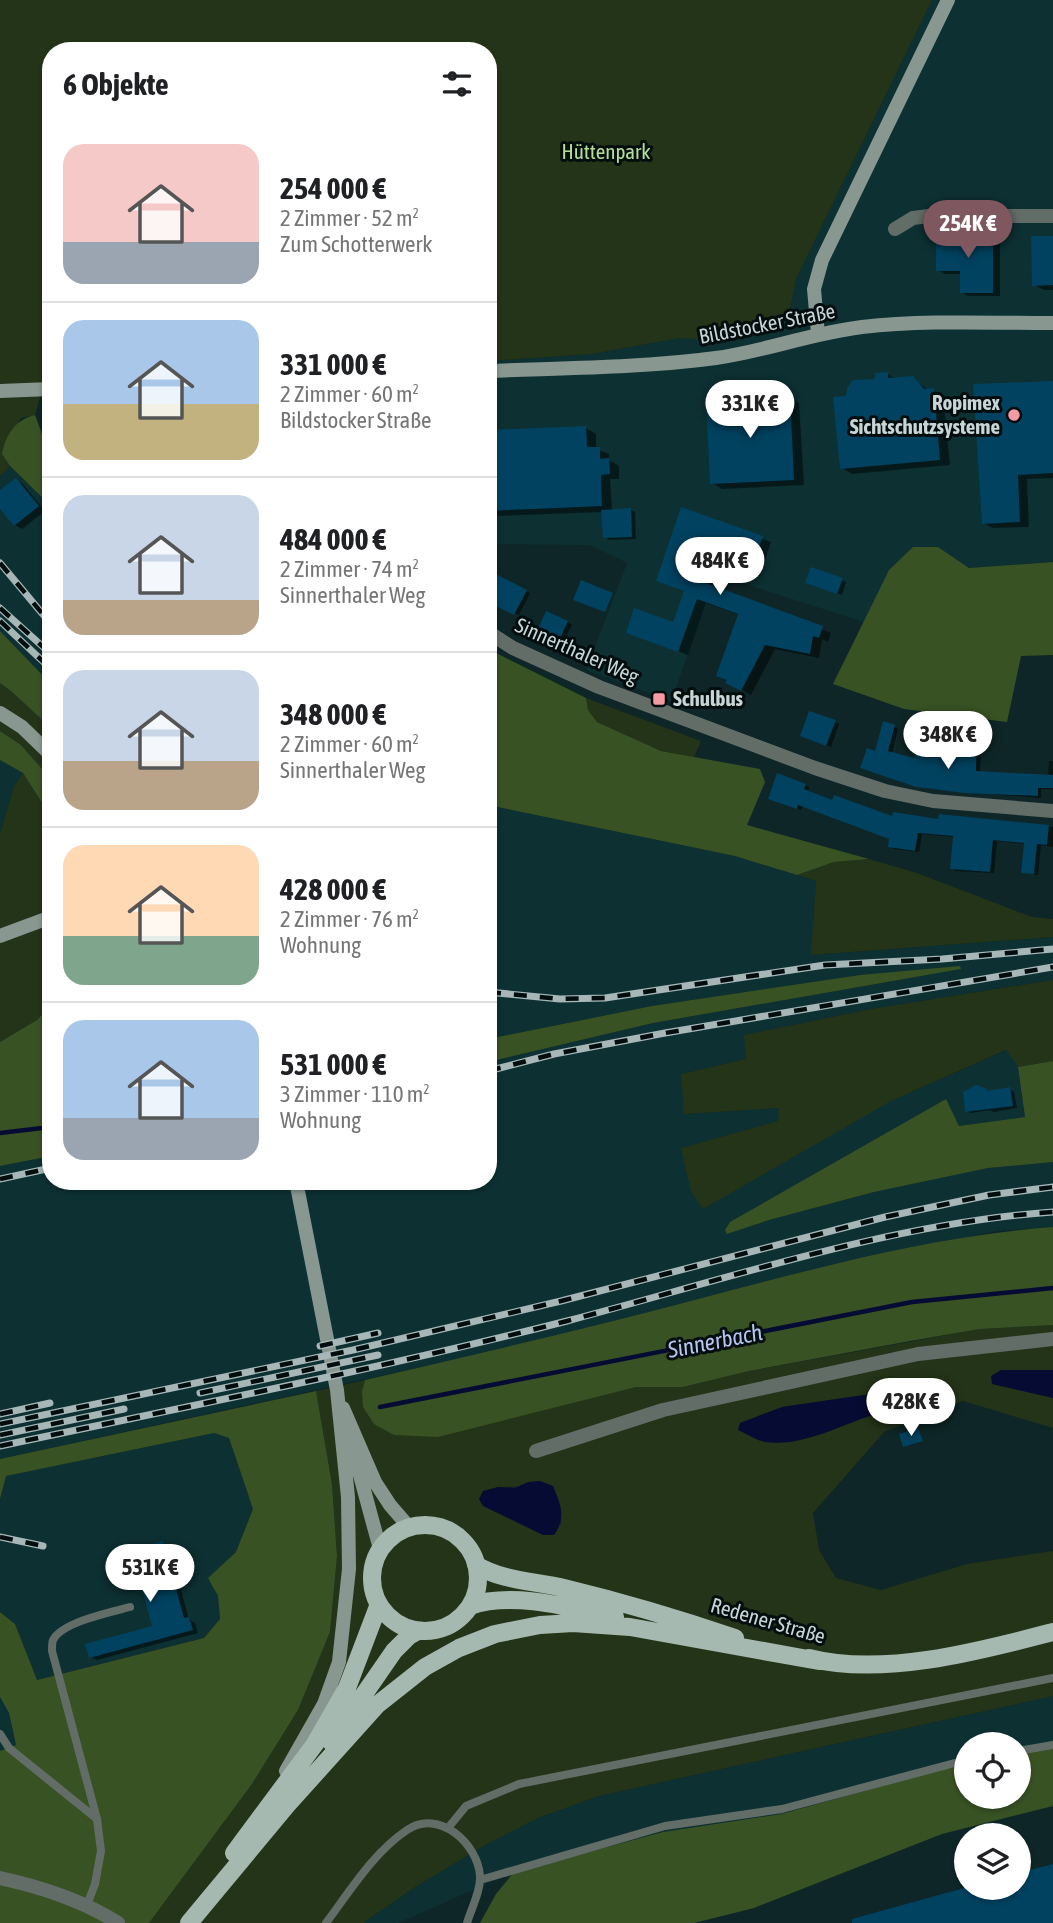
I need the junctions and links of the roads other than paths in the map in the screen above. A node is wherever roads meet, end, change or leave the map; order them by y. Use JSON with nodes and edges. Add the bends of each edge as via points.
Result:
{"nodes":[{"id":1,"x":948,"y":0,"type":"edge"},
{"id":2,"x":1053,"y":216,"type":"edge"},
{"id":3,"x":895,"y":229,"type":"dead end"},
{"id":4,"x":1053,"y":323,"type":"edge"},
{"id":5,"x":818,"y":334,"type":"junction"},
{"id":6,"x":497,"y":371,"type":"edge"},
{"id":7,"x":42,"y":389,"type":"edge"},
{"id":8,"x":0,"y":391,"type":"edge"},
{"id":9,"x":497,"y":638,"type":"edge"},
{"id":10,"x":0,"y":713,"type":"edge"},
{"id":11,"x":42,"y":746,"type":"edge"},
{"id":12,"x":1053,"y":811,"type":"edge"},
{"id":13,"x":42,"y":920,"type":"edge"},
{"id":14,"x":0,"y":936,"type":"edge"},
{"id":15,"x":298,"y":1190,"type":"edge"},
{"id":16,"x":1053,"y":1339,"type":"edge"},
{"id":17,"x":337,"y":1390,"type":"junction"},
{"id":18,"x":347,"y":1420,"type":"junction"},
{"id":19,"x":536,"y":1451,"type":"dead end"},
{"id":20,"x":409,"y":1527,"type":"junction"},
{"id":21,"x":380,"y":1549,"type":"junction"},
{"id":22,"x":476,"y":1565,"type":"junction"},
{"id":23,"x":379,"y":1604,"type":"junction"},
{"id":24,"x":130,"y":1606,"type":"dead end"},
{"id":25,"x":470,"y":1606,"type":"junction"},
{"id":26,"x":418,"y":1631,"type":"junction"},
{"id":27,"x":1053,"y":1632,"type":"edge"},
{"id":28,"x":758,"y":1651,"type":"junction"},
{"id":29,"x":818,"y":1661,"type":"junction"},
{"id":30,"x":1053,"y":1678,"type":"edge"},
{"id":31,"x":0,"y":1734,"type":"edge"},
{"id":32,"x":1053,"y":1745,"type":"edge"},
{"id":33,"x":1031,"y":1749,"type":"edge"},
{"id":34,"x":954,"y":1763,"type":"edge"},
{"id":35,"x":287,"y":1805,"type":"junction"},
{"id":36,"x":258,"y":1818,"type":"junction"},
{"id":37,"x":97,"y":1819,"type":"junction"},
{"id":38,"x":448,"y":1828,"type":"junction"},
{"id":39,"x":0,"y":1878,"type":"edge"},
{"id":40,"x":480,"y":1880,"type":"junction"},
{"id":41,"x":87,"y":1905,"type":"junction"},
{"id":42,"x":118,"y":1923,"type":"edge"},
{"id":43,"x":189,"y":1923,"type":"edge"},
{"id":44,"x":326,"y":1923,"type":"edge"},
{"id":45,"x":467,"y":1923,"type":"edge"}],
"edges":[{"from":1,"to":5,"type":"main road","via":[[821,260],[814,289]]},
{"from":2,"to":3,"type":"street","via":[[929,216],[913,218]]},
{"from":4,"to":5,"type":"main road","name":"Bildstocker Straße","via":[[938,323]]},
{"from":5,"to":6,"type":"main road","name":"Bildstocker Straße","via":[[718,358]]},
{"from":7,"to":8,"type":"main road"},
{"from":9,"to":12,"type":"street","name":"Sinnerthaler Weg","via":[[599,687],[885,791],[933,801]]},
{"from":10,"to":11,"type":"main road"},
{"from":13,"to":14,"type":"main road"},
{"from":15,"to":17,"type":"main road"},
{"from":16,"to":19,"type":"street","via":[[918,1354],[663,1410]]},
{"from":17,"to":18,"type":"main road"},
{"from":17,"to":36,"type":"main road","via":[[348,1497],[349,1569],[339,1662],[324,1704]]},
{"from":18,"to":20,"type":"main road","via":[[375,1482]]},
{"from":18,"to":21,"type":"main road"},
{"from":20,"to":21,"type":"main road"},
{"from":20,"to":22,"type":"main road","via":[[432,1525],[447,1530],[460,1538]]},
{"from":21,"to":23,"type":"main road","via":[[371,1575]]},
{"from":22,"to":25,"type":"main road","via":[[478,1582]]},
{"from":22,"to":29,"type":"main road","name":"Redener Straße"},
{"from":23,"to":26,"type":"main road","via":[[401,1625]]},
{"from":23,"to":36,"type":"main road","via":[[346,1688],[315,1744]]},
{"from":24,"to":37,"type":"lane","via":[[81,1621],[53,1641]]},
{"from":25,"to":26,"type":"main road","via":[[452,1624]]},
{"from":25,"to":28,"type":"main road","via":[[504,1601],[557,1605]]},
{"from":26,"to":35,"type":"main road","via":[[394,1651]]},
{"from":27,"to":29,"type":"main road","name":"Redener Straße","via":[[911,1662]]},
{"from":28,"to":29,"type":"main road"},
{"from":28,"to":35,"type":"main road","via":[[630,1628],[573,1623],[495,1634],[425,1667],[377,1705]]},
{"from":30,"to":38,"type":"lane","via":[[519,1784],[466,1806]]},
{"from":31,"to":37,"type":"lane","via":[[9,1748]]},
{"from":32,"to":33,"type":"lane"},
{"from":34,"to":40,"type":"lane","via":[[782,1809],[665,1826]]},
{"from":35,"to":43,"type":"main road"},
{"from":36,"to":43,"type":"main road"},
{"from":37,"to":41,"type":"lane","via":[[101,1852]]},
{"from":38,"to":40,"type":"lane","via":[[464,1838],[477,1862]]},
{"from":38,"to":44,"type":"lane","via":[[428,1823],[410,1827],[391,1842]]},
{"from":39,"to":41,"type":"street"},
{"from":40,"to":45,"type":"lane"},
{"from":41,"to":42,"type":"street"}]}
